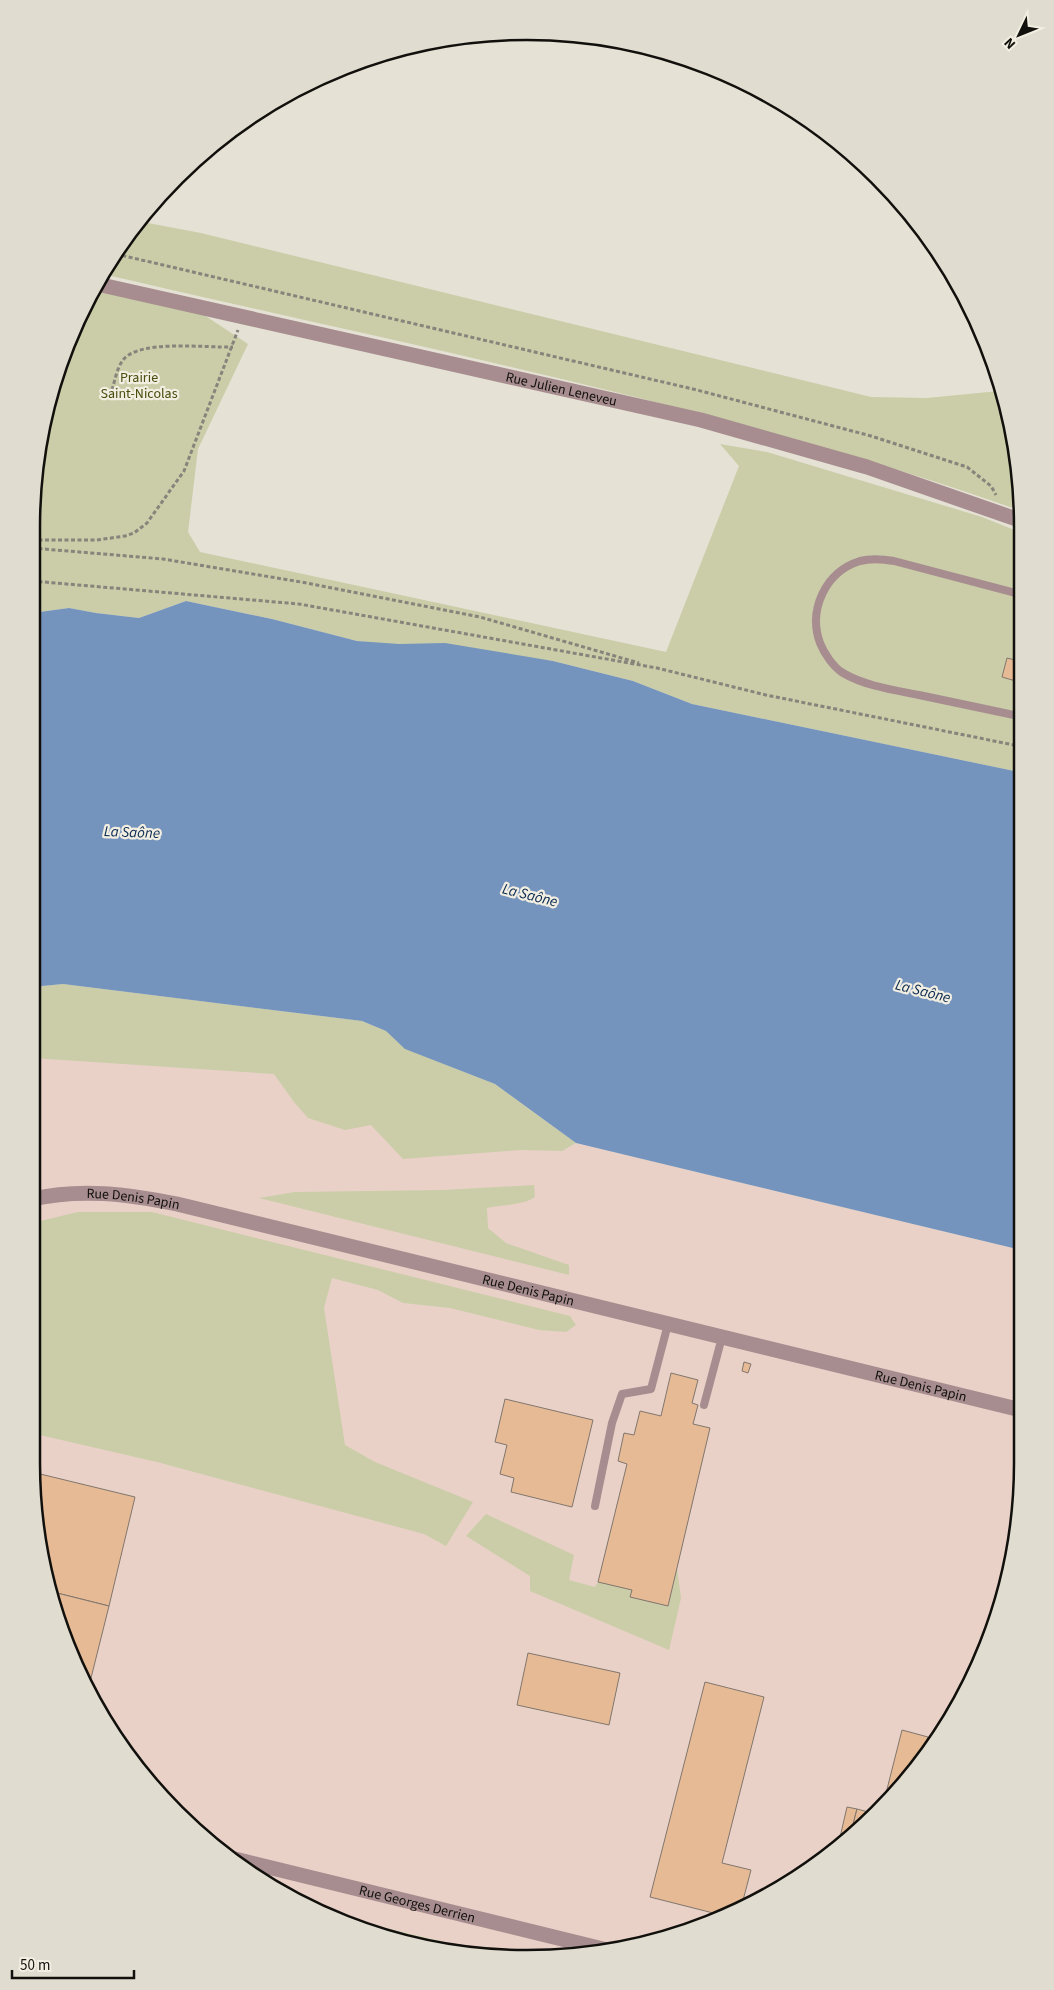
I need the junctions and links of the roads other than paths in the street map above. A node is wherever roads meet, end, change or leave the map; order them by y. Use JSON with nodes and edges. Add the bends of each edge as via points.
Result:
{"nodes":[{"id":1,"x":104,"y":286,"type":"edge"},
{"id":2,"x":1014,"y":519,"type":"edge"},
{"id":3,"x":1014,"y":593,"type":"edge"},
{"id":4,"x":1014,"y":715,"type":"edge"},
{"id":5,"x":40,"y":1199,"type":"edge"},
{"id":6,"x":668,"y":1324,"type":"junction"},
{"id":7,"x":722,"y":1337,"type":"junction"},
{"id":8,"x":704,"y":1405,"type":"dead end"},
{"id":9,"x":1014,"y":1408,"type":"edge"},
{"id":10,"x":595,"y":1506,"type":"dead end"},
{"id":11,"x":248,"y":1862,"type":"edge"},
{"id":12,"x":591,"y":1946,"type":"edge"}],
"edges":[{"from":1,"to":2,"type":"street","name":"Rue Julien Leneveu","via":[[701,420],[866,467]]},
{"from":3,"to":4,"type":"lane","via":[[874,558],[840,572],[822,592],[816,609],[816,632],[824,652],[840,671],[854,679]]},
{"from":5,"to":6,"type":"street","name":"Rue Denis Papin","via":[[103,1192],[140,1197]]},
{"from":6,"to":7,"type":"street","name":"Rue Denis Papin"},
{"from":6,"to":10,"type":"lane","via":[[651,1388],[622,1394],[610,1432]]},
{"from":7,"to":8,"type":"lane"},
{"from":7,"to":9,"type":"street","name":"Rue Denis Papin"},
{"from":11,"to":12,"type":"street","name":"Rue Georges Derrien"}]}
